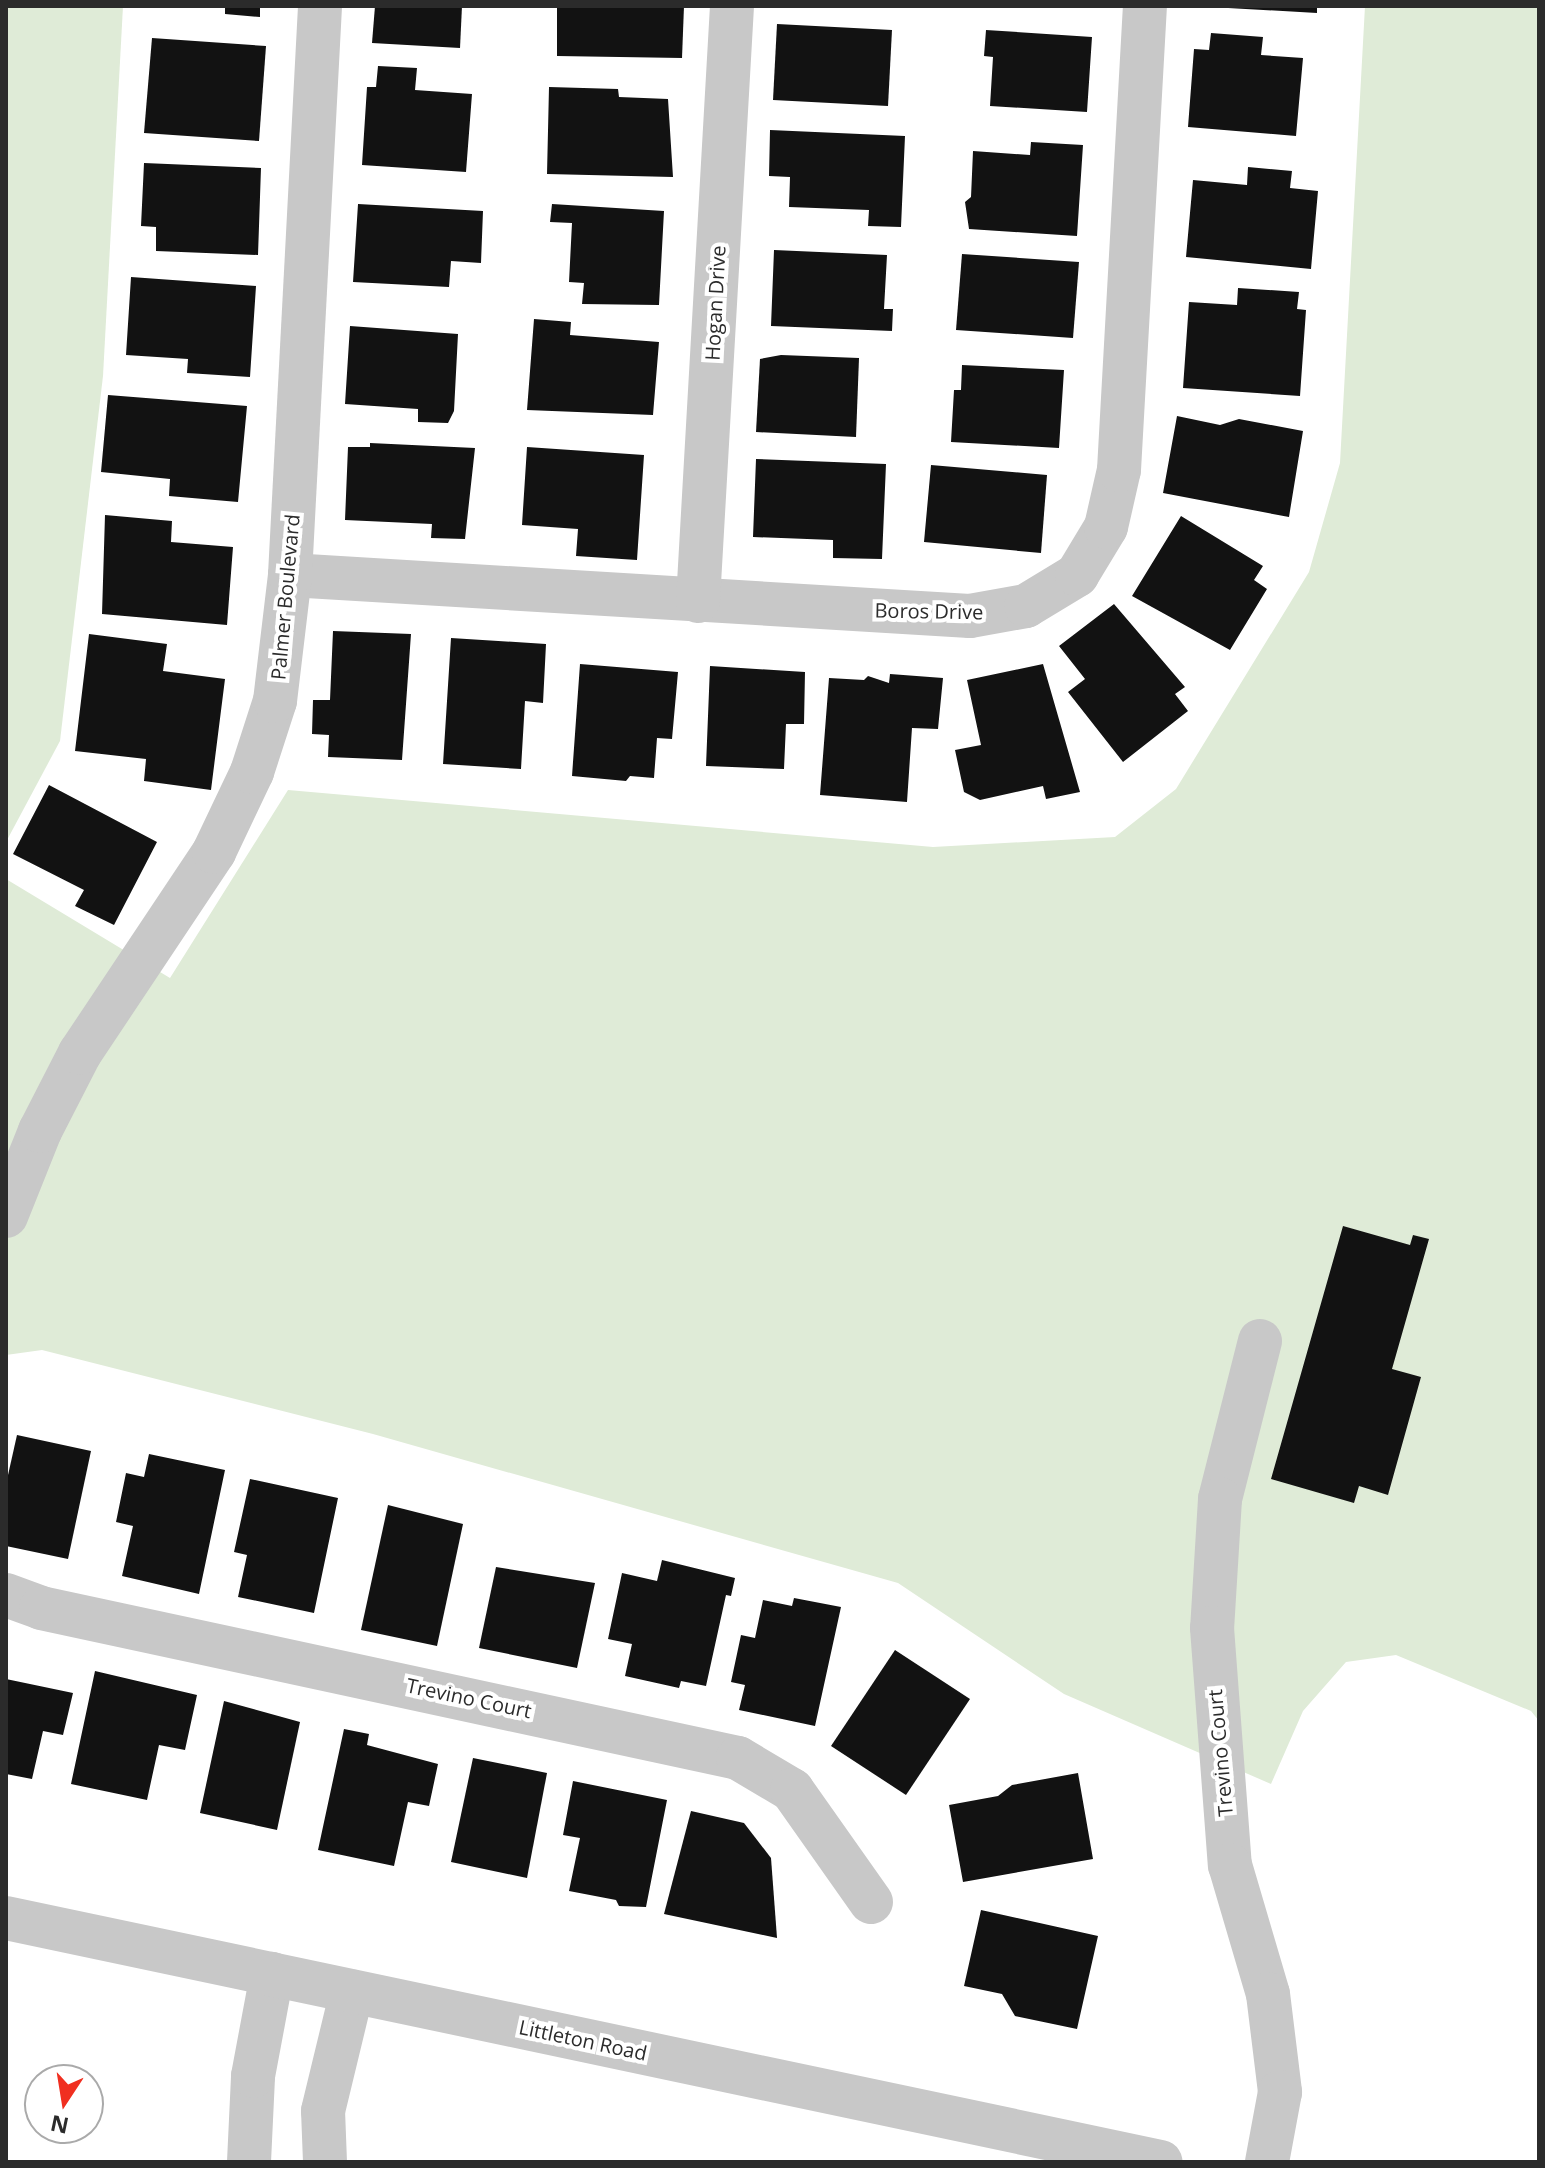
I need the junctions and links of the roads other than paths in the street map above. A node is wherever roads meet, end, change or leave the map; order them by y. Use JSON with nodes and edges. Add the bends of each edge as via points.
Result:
{"nodes":[{"id":1,"x":320,"y":6,"type":"edge"},
{"id":2,"x":732,"y":6,"type":"edge"},
{"id":3,"x":1145,"y":6,"type":"edge"},
{"id":4,"x":290,"y":575,"type":"junction"},
{"id":5,"x":698,"y":601,"type":"junction"},
{"id":6,"x":6,"y":1216,"type":"edge"},
{"id":7,"x":1260,"y":1341,"type":"dead end"},
{"id":8,"x":6,"y":1595,"type":"edge"},
{"id":9,"x":871,"y":1902,"type":"dead end"},
{"id":10,"x":6,"y":1918,"type":"edge"},
{"id":11,"x":272,"y":1974,"type":"junction"},
{"id":12,"x":352,"y":1991,"type":"junction"},
{"id":13,"x":249,"y":2162,"type":"edge"},
{"id":14,"x":325,"y":2162,"type":"edge"},
{"id":15,"x":1161,"y":2162,"type":"edge"},
{"id":16,"x":1267,"y":2162,"type":"edge"}],
"edges":[{"from":1,"to":4,"type":"street","name":"Palmer Boulevard"},
{"from":2,"to":5,"type":"street","name":"Hogan Drive"},
{"from":3,"to":5,"type":"street","name":"Boros Drive","via":[[1119,470],[1106,527],[1077,575],[1026,606],[970,616]]},
{"from":4,"to":5,"type":"street","name":"Boros Drive"},
{"from":4,"to":6,"type":"street","name":"Palmer Boulevard","via":[[275,701],[252,772],[214,852],[80,1053],[40,1131]]},
{"from":7,"to":16,"type":"street","name":"Trevino Court","via":[[1220,1499],[1212,1628],[1230,1865],[1268,1994],[1280,2092]]},
{"from":8,"to":9,"type":"street","name":"Trevino Court","via":[[41,1608],[738,1758],[792,1790]]},
{"from":10,"to":11,"type":"street","name":"Littleton Road"},
{"from":11,"to":12,"type":"street","name":"Littleton Road"},
{"from":11,"to":13,"type":"street","via":[[253,2076]]},
{"from":12,"to":14,"type":"street","via":[[323,2111]]},
{"from":12,"to":15,"type":"street","name":"Littleton Road"}]}
